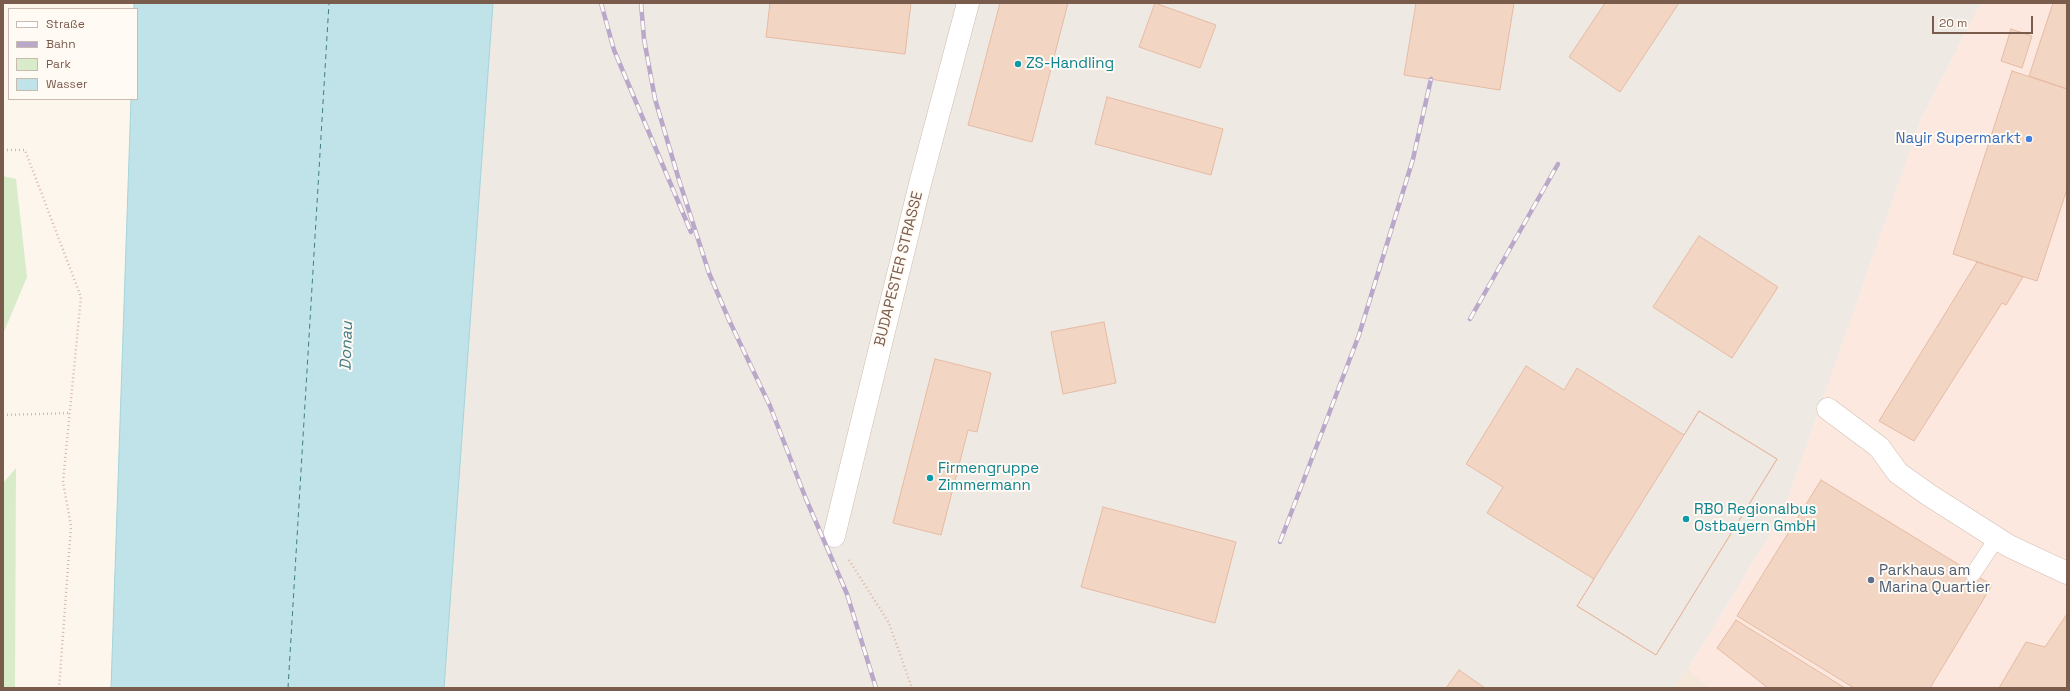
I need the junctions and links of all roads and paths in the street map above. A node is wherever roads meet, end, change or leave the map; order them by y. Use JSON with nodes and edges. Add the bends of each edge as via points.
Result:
{"nodes":[{"id":1,"x":968,"y":3,"type":"edge"},
{"id":2,"x":3,"y":150,"type":"edge"},
{"id":3,"x":1828,"y":409,"type":"dead end"},
{"id":4,"x":70,"y":413,"type":"junction"},
{"id":5,"x":3,"y":415,"type":"edge"},
{"id":6,"x":834,"y":536,"type":"joint"},
{"id":7,"x":1997,"y":538,"type":"junction"},
{"id":8,"x":2067,"y":573,"type":"edge"},
{"id":9,"x":1973,"y":574,"type":"dead end"},
{"id":10,"x":59,"y":688,"type":"edge"},
{"id":11,"x":912,"y":688,"type":"edge"}],
"edges":[{"from":1,"to":6,"type":"street","name":"BUDAPESTER STRASSE","via":[[920,184]]},
{"from":2,"to":4,"type":"path","via":[[25,150],[81,297]]},
{"from":3,"to":7,"type":"street","via":[[1879,447],[1898,473]]},
{"from":4,"to":5,"type":"path"},
{"from":4,"to":10,"type":"path","via":[[63,482],[71,526]]},
{"from":6,"to":11,"type":"path","via":[[889,623]]},
{"from":7,"to":8,"type":"street"},
{"from":7,"to":9,"type":"lane"}]}
